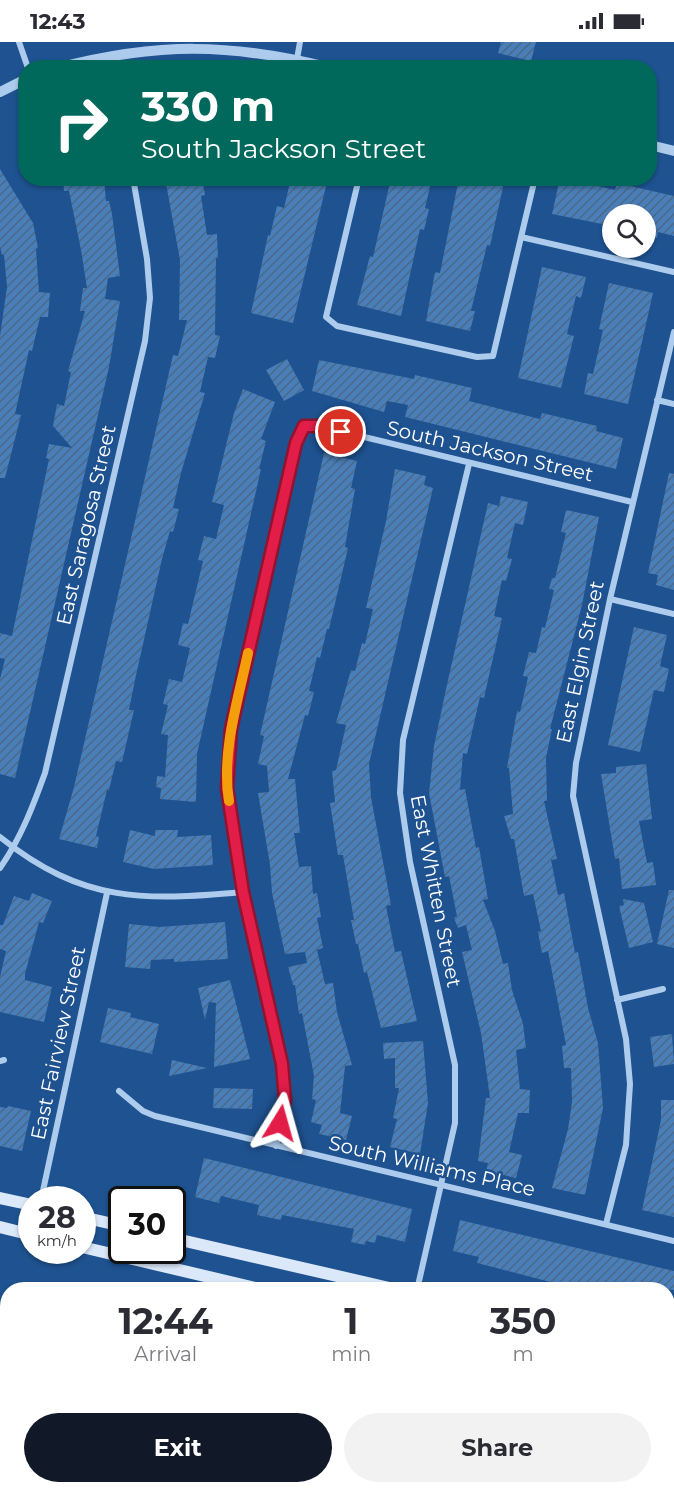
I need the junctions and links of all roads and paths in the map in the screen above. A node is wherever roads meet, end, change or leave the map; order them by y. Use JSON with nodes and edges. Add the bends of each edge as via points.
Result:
{"nodes":[{"id":1,"x":19,"y":42,"type":"edge"},
{"id":2,"x":300,"y":42,"type":"edge"},
{"id":3,"x":192,"y":44,"type":"edge"},
{"id":4,"x":113,"y":55,"type":"junction"},
{"id":5,"x":297,"y":59,"type":"junction"},
{"id":6,"x":25,"y":60,"type":"edge"},
{"id":7,"x":92,"y":60,"type":"edge"},
{"id":8,"x":114,"y":60,"type":"edge"},
{"id":9,"x":301,"y":60,"type":"edge"},
{"id":10,"x":18,"y":84,"type":"edge"},
{"id":11,"x":0,"y":92,"type":"edge"},
{"id":12,"x":657,"y":147,"type":"edge"},
{"id":13,"x":674,"y":151,"type":"edge"},
{"id":14,"x":134,"y":186,"type":"edge"},
{"id":15,"x":357,"y":186,"type":"edge"},
{"id":16,"x":533,"y":186,"type":"edge"},
{"id":17,"x":521,"y":237,"type":"junction"},
{"id":18,"x":674,"y":272,"type":"edge"},
{"id":19,"x":674,"y":332,"type":"edge"},
{"id":20,"x":657,"y":400,"type":"junction"},
{"id":21,"x":674,"y":404,"type":"edge"},
{"id":22,"x":469,"y":464,"type":"junction"},
{"id":23,"x":632,"y":501,"type":"junction"},
{"id":24,"x":610,"y":599,"type":"junction"},
{"id":25,"x":674,"y":614,"type":"edge"},
{"id":26,"x":0,"y":837,"type":"edge"},
{"id":27,"x":14,"y":848,"type":"junction"},
{"id":28,"x":0,"y":868,"type":"edge"},
{"id":29,"x":243,"y":892,"type":"junction"},
{"id":30,"x":107,"y":893,"type":"junction"},
{"id":31,"x":663,"y":989,"type":"dead end"},
{"id":32,"x":617,"y":1000,"type":"junction"},
{"id":33,"x":119,"y":1091,"type":"dead end"},
{"id":34,"x":276,"y":1146,"type":"junction"},
{"id":35,"x":44,"y":1186,"type":"edge"},
{"id":36,"x":442,"y":1186,"type":"junction"},
{"id":37,"x":0,"y":1198,"type":"edge"},
{"id":38,"x":18,"y":1202,"type":"edge"},
{"id":39,"x":606,"y":1224,"type":"junction"},
{"id":40,"x":0,"y":1227,"type":"edge"},
{"id":41,"x":18,"y":1232,"type":"edge"},
{"id":42,"x":186,"y":1241,"type":"edge"},
{"id":43,"x":674,"y":1241,"type":"edge"},
{"id":44,"x":96,"y":1250,"type":"edge"},
{"id":45,"x":230,"y":1282,"type":"edge"},
{"id":46,"x":363,"y":1282,"type":"edge"},
{"id":47,"x":419,"y":1282,"type":"edge"}],
"edges":[{"from":1,"to":6,"type":"street"},
{"from":2,"to":5,"type":"street"},
{"from":3,"to":4,"type":"street"},
{"from":3,"to":5,"type":"street"},
{"from":4,"to":7,"type":"street"},
{"from":4,"to":8,"type":"street"},
{"from":5,"to":9,"type":"street"},
{"from":10,"to":11,"type":"street"},
{"from":12,"to":13,"type":"street"},
{"from":14,"to":27,"type":"street","name":"East Saragosa Street","via":[[150,298],[145,341],[45,772]]},
{"from":15,"to":17,"type":"street","via":[[326,317],[337,326],[477,357],[493,356]]},
{"from":16,"to":17,"type":"street"},
{"from":17,"to":18,"type":"street"},
{"from":19,"to":20,"type":"street","name":"East Elgin Street"},
{"from":20,"to":21,"type":"street"},
{"from":20,"to":23,"type":"street","name":"East Elgin Street"},
{"from":22,"to":23,"type":"street","name":"South Jackson Street"},
{"from":22,"to":29,"type":"street","name":"South Jackson Street","via":[[319,426],[304,426],[296,443],[231,729],[227,788]]},
{"from":22,"to":36,"type":"street","name":"East Whitten Street","via":[[403,740],[400,793],[410,862],[455,1065],[455,1124]]},
{"from":23,"to":24,"type":"street","name":"East Elgin Street"},
{"from":24,"to":25,"type":"street"},
{"from":24,"to":32,"type":"street","name":"East Elgin Street","via":[[576,762],[573,795]]},
{"from":26,"to":27,"type":"street"},
{"from":27,"to":28,"type":"street","name":"East Saragosa Street"},
{"from":27,"to":30,"type":"street","via":[[71,881]]},
{"from":29,"to":30,"type":"street","via":[[145,898]]},
{"from":29,"to":34,"type":"street","via":[[282,1064],[285,1100]]},
{"from":30,"to":35,"type":"street","name":"East Fairview Street"},
{"from":31,"to":32,"type":"street"},
{"from":32,"to":39,"type":"street","name":"East Elgin Street","via":[[630,1084],[626,1145]]},
{"from":33,"to":34,"type":"street","name":"South Williams Place","via":[[155,1116]]},
{"from":34,"to":36,"type":"street","name":"South Williams Place"},
{"from":36,"to":39,"type":"street","name":"South Williams Place"},
{"from":36,"to":47,"type":"street","name":"East Whitten Street"},
{"from":37,"to":38,"type":"main road"},
{"from":39,"to":43,"type":"street","name":"South Williams Place"},
{"from":40,"to":41,"type":"main road"},
{"from":42,"to":46,"type":"main road"},
{"from":44,"to":45,"type":"main road"}]}
